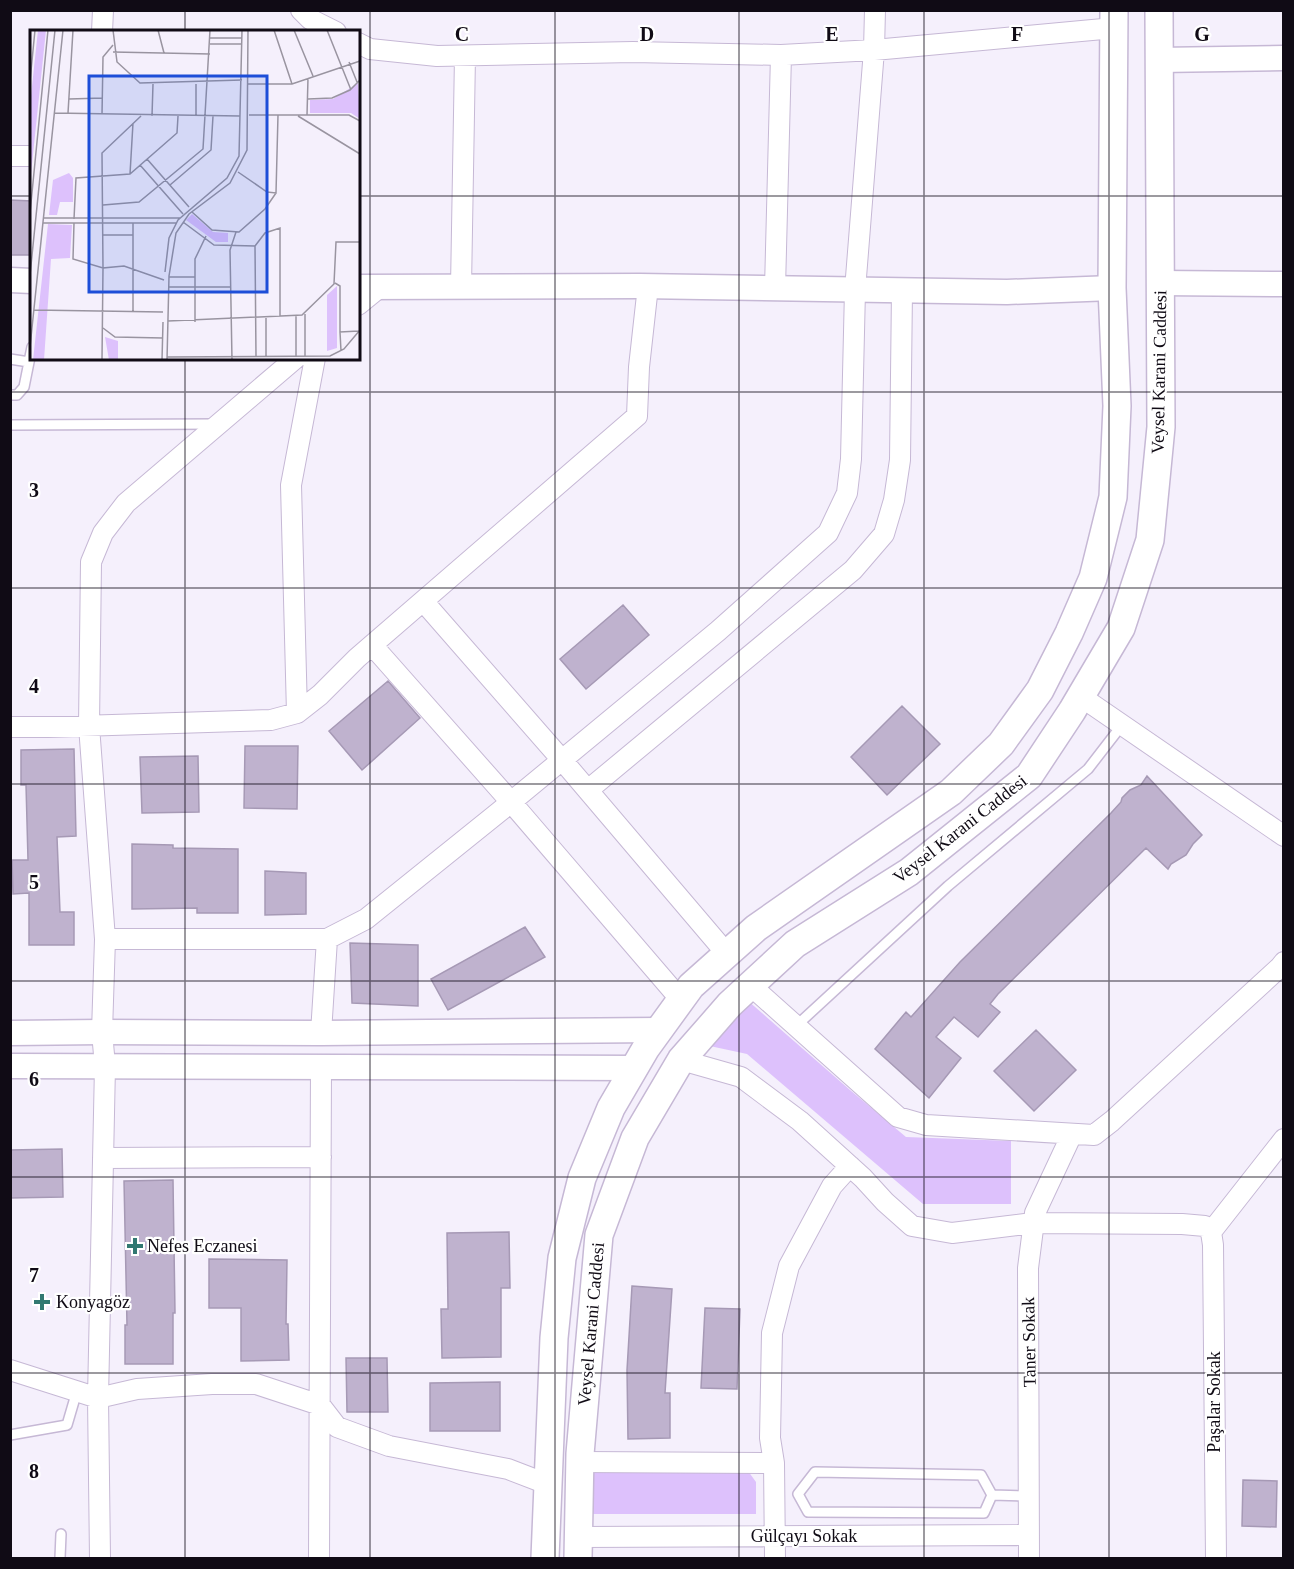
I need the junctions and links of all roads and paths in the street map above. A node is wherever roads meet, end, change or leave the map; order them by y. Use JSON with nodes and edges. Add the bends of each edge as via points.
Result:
{"nodes":[{"id":1,"x":103,"y":10,"type":"edge"},
{"id":2,"x":301,"y":10,"type":"edge"},
{"id":3,"x":875,"y":10,"type":"edge"},
{"id":4,"x":1159,"y":10,"type":"edge"},
{"id":5,"x":1114,"y":20,"type":"edge"},
{"id":6,"x":102,"y":30,"type":"edge"},
{"id":7,"x":332,"y":30,"type":"edge"},
{"id":8,"x":360,"y":44,"type":"edge"},
{"id":9,"x":874,"y":50,"type":"junction"},
{"id":10,"x":780,"y":55,"type":"junction"},
{"id":11,"x":465,"y":56,"type":"junction"},
{"id":12,"x":1284,"y":58,"type":"edge"},
{"id":13,"x":1159,"y":60,"type":"junction"},
{"id":14,"x":10,"y":156,"type":"edge"},
{"id":15,"x":30,"y":156,"type":"edge"},
{"id":16,"x":10,"y":280,"type":"edge"},
{"id":17,"x":30,"y":281,"type":"edge"},
{"id":18,"x":1160,"y":284,"type":"junction"},
{"id":19,"x":1284,"y":284,"type":"edge"},
{"id":20,"x":648,"y":286,"type":"junction"},
{"id":21,"x":369,"y":287,"type":"edge"},
{"id":22,"x":461,"y":287,"type":"junction"},
{"id":23,"x":776,"y":288,"type":"junction"},
{"id":24,"x":1112,"y":288,"type":"junction"},
{"id":25,"x":855,"y":290,"type":"junction"},
{"id":26,"x":902,"y":290,"type":"junction"},
{"id":27,"x":360,"y":302,"type":"edge"},
{"id":28,"x":30,"y":357,"type":"edge"},
{"id":29,"x":10,"y":359,"type":"edge"},
{"id":30,"x":294,"y":360,"type":"edge"},
{"id":31,"x":315,"y":360,"type":"edge"},
{"id":32,"x":29,"y":362,"type":"junction"},
{"id":33,"x":10,"y":395,"type":"edge"},
{"id":34,"x":219,"y":424,"type":"junction"},
{"id":35,"x":10,"y":425,"type":"edge"},
{"id":36,"x":423,"y":601,"type":"junction"},
{"id":37,"x":372,"y":645,"type":"junction"},
{"id":38,"x":1080,"y":696,"type":"junction"},
{"id":39,"x":297,"y":713,"type":"junction"},
{"id":40,"x":1122,"y":725,"type":"junction"},
{"id":41,"x":89,"y":726,"type":"junction"},
{"id":42,"x":10,"y":727,"type":"edge"},
{"id":43,"x":562,"y":760,"type":"junction"},
{"id":44,"x":588,"y":790,"type":"junction"},
{"id":45,"x":511,"y":802,"type":"junction"},
{"id":46,"x":1284,"y":836,"type":"edge"},
{"id":47,"x":105,"y":939,"type":"junction"},
{"id":48,"x":327,"y":939,"type":"junction"},
{"id":49,"x":727,"y":954,"type":"junction"},
{"id":50,"x":1284,"y":962,"type":"edge"},
{"id":51,"x":750,"y":985,"type":"junction"},
{"id":52,"x":681,"y":1000,"type":"junction"},
{"id":53,"x":796,"y":1026,"type":"junction"},
{"id":54,"x":659,"y":1030,"type":"junction"},
{"id":55,"x":102,"y":1032,"type":"junction"},
{"id":56,"x":321,"y":1033,"type":"junction"},
{"id":57,"x":10,"y":1034,"type":"edge"},
{"id":58,"x":681,"y":1060,"type":"junction"},
{"id":59,"x":10,"y":1066,"type":"edge"},
{"id":60,"x":105,"y":1066,"type":"junction"},
{"id":61,"x":321,"y":1067,"type":"junction"},
{"id":62,"x":634,"y":1068,"type":"junction"},
{"id":63,"x":1072,"y":1134,"type":"junction"},
{"id":64,"x":1284,"y":1139,"type":"edge"},
{"id":65,"x":321,"y":1157,"type":"junction"},
{"id":66,"x":103,"y":1158,"type":"junction"},
{"id":67,"x":850,"y":1166,"type":"junction"},
{"id":68,"x":1033,"y":1223,"type":"junction"},
{"id":69,"x":1212,"y":1238,"type":"junction"},
{"id":70,"x":10,"y":1370,"type":"edge"},
{"id":71,"x":77,"y":1391,"type":"junction"},
{"id":72,"x":98,"y":1398,"type":"junction"},
{"id":73,"x":320,"y":1405,"type":"junction"},
{"id":74,"x":10,"y":1435,"type":"edge"},
{"id":75,"x":580,"y":1462,"type":"junction"},
{"id":76,"x":774,"y":1463,"type":"junction"},
{"id":77,"x":548,"y":1485,"type":"junction"},
{"id":78,"x":774,"y":1493,"type":"junction"},
{"id":79,"x":798,"y":1494,"type":"junction"},
{"id":80,"x":993,"y":1495,"type":"junction"},
{"id":81,"x":1029,"y":1496,"type":"junction"},
{"id":82,"x":61,"y":1534,"type":"dead end"},
{"id":83,"x":1029,"y":1534,"type":"junction"},
{"id":84,"x":775,"y":1536,"type":"junction"},
{"id":85,"x":578,"y":1548,"type":"edge"},
{"id":86,"x":60,"y":1558,"type":"edge"},
{"id":87,"x":100,"y":1558,"type":"edge"},
{"id":88,"x":319,"y":1558,"type":"edge"},
{"id":89,"x":545,"y":1558,"type":"edge"},
{"id":90,"x":775,"y":1558,"type":"edge"},
{"id":91,"x":1029,"y":1558,"type":"edge"},
{"id":92,"x":1216,"y":1558,"type":"edge"}],
"edges":[{"from":1,"to":6,"type":"street"},
{"from":2,"to":7,"type":"street"},
{"from":3,"to":9,"type":"street"},
{"from":4,"to":13,"type":"main road","name":"Veysel Karani Caddesi"},
{"from":5,"to":9,"type":"street"},
{"from":5,"to":24,"type":"main road","name":"Veysel Karani Caddesi"},
{"from":8,"to":11,"type":"street","via":[[370,49]]},
{"from":9,"to":10,"type":"street"},
{"from":9,"to":25,"type":"street"},
{"from":10,"to":11,"type":"street","via":[[633,52]]},
{"from":10,"to":23,"type":"street"},
{"from":11,"to":22,"type":"street"},
{"from":12,"to":13,"type":"street"},
{"from":13,"to":18,"type":"main road","name":"Veysel Karani Caddesi"},
{"from":14,"to":15,"type":"street"},
{"from":16,"to":17,"type":"street"},
{"from":18,"to":19,"type":"street"},
{"from":18,"to":38,"type":"main road","name":"Veysel Karani Caddesi","via":[[1161,427],[1150,540],[1121,628]]},
{"from":20,"to":22,"type":"street"},
{"from":20,"to":23,"type":"street"},
{"from":20,"to":36,"type":"street","via":[[637,416]]},
{"from":21,"to":22,"type":"street"},
{"from":21,"to":27,"type":"street"},
{"from":23,"to":25,"type":"street"},
{"from":24,"to":26,"type":"street"},
{"from":24,"to":49,"type":"main road","name":"Veysel Karani Caddesi","via":[[1116,406],[1113,497],[1093,578],[1040,690],[1001,744],[951,792],[756,928]]},
{"from":25,"to":26,"type":"street"},
{"from":25,"to":43,"type":"street","via":[[851,459],[847,493],[828,533],[718,631]]},
{"from":26,"to":44,"type":"street","via":[[900,460],[885,534],[853,570]]},
{"from":28,"to":32,"type":"lane"},
{"from":29,"to":32,"type":"lane"},
{"from":30,"to":34,"type":"street"},
{"from":31,"to":39,"type":"street","via":[[291,485]]},
{"from":32,"to":33,"type":"lane","via":[[24,387]]},
{"from":34,"to":35,"type":"lane"},
{"from":34,"to":41,"type":"street","via":[[126,503],[103,533],[92,562]]},
{"from":36,"to":37,"type":"street"},
{"from":36,"to":43,"type":"street"},
{"from":37,"to":39,"type":"street"},
{"from":37,"to":45,"type":"street"},
{"from":38,"to":40,"type":"street"},
{"from":38,"to":51,"type":"main road","name":"Veysel Karani Caddesi","via":[[1029,776],[909,872],[795,944]]},
{"from":39,"to":41,"type":"street","via":[[270,720]]},
{"from":40,"to":46,"type":"street"},
{"from":40,"to":53,"type":"lane","via":[[1088,769],[948,886]]},
{"from":41,"to":42,"type":"street"},
{"from":41,"to":47,"type":"street"},
{"from":43,"to":44,"type":"street"},
{"from":43,"to":45,"type":"street"},
{"from":44,"to":49,"type":"street"},
{"from":45,"to":48,"type":"street","via":[[366,919]]},
{"from":45,"to":52,"type":"street"},
{"from":47,"to":48,"type":"street"},
{"from":47,"to":55,"type":"street"},
{"from":48,"to":56,"type":"street"},
{"from":49,"to":52,"type":"main road","name":"Veysel Karani Caddesi"},
{"from":50,"to":63,"type":"street","via":[[1094,1135]]},
{"from":51,"to":53,"type":"street"},
{"from":51,"to":58,"type":"main road","name":"Veysel Karani Caddesi"},
{"from":52,"to":54,"type":"main road","name":"Veysel Karani Caddesi"},
{"from":53,"to":63,"type":"street","via":[[898,1117],[926,1125]]},
{"from":54,"to":56,"type":"street"},
{"from":54,"to":62,"type":"main road","name":"Veysel Karani Caddesi"},
{"from":55,"to":56,"type":"street"},
{"from":55,"to":57,"type":"street"},
{"from":55,"to":60,"type":"street"},
{"from":58,"to":67,"type":"street","via":[[741,1077],[800,1121]]},
{"from":58,"to":75,"type":"main road","name":"Veysel Karani Caddesi","via":[[635,1138],[599,1235]]},
{"from":59,"to":60,"type":"street"},
{"from":60,"to":61,"type":"street"},
{"from":60,"to":66,"type":"street"},
{"from":61,"to":62,"type":"street"},
{"from":61,"to":65,"type":"street"},
{"from":62,"to":77,"type":"main road","name":"Veysel Karani Caddesi","via":[[611,1108],[582,1178],[562,1258],[554,1338]]},
{"from":63,"to":68,"type":"street","name":"Taner Sokak"},
{"from":64,"to":69,"type":"street"},
{"from":65,"to":66,"type":"street"},
{"from":65,"to":73,"type":"street"},
{"from":66,"to":72,"type":"street"},
{"from":67,"to":68,"type":"street","via":[[912,1226],[952,1233]]},
{"from":67,"to":76,"type":"street","via":[[832,1186],[789,1266],[772,1333],[770,1438]]},
{"from":68,"to":69,"type":"street","via":[[1182,1224],[1205,1226]]},
{"from":68,"to":81,"type":"street","name":"Taner Sokak","via":[[1028,1268]]},
{"from":69,"to":92,"type":"street","name":"Paşalar Sokak"},
{"from":70,"to":71,"type":"street"},
{"from":71,"to":72,"type":"street"},
{"from":71,"to":74,"type":"lane","via":[[67,1425]]},
{"from":72,"to":73,"type":"street","via":[[137,1389],[256,1384]]},
{"from":72,"to":87,"type":"street"},
{"from":73,"to":77,"type":"street","via":[[337,1427],[389,1446],[508,1469]]},
{"from":73,"to":88,"type":"street"},
{"from":75,"to":76,"type":"street"},
{"from":75,"to":85,"type":"main road","name":"Veysel Karani Caddesi"},
{"from":76,"to":78,"type":"street"},
{"from":77,"to":89,"type":"main road","name":"Veysel Karani Caddesi"},
{"from":78,"to":79,"type":"lane"},
{"from":78,"to":84,"type":"street"},
{"from":79,"to":80,"type":"lane","via":[[808,1512],[984,1513]]},
{"from":79,"to":80,"type":"lane","via":[[815,1472],[981,1475]]},
{"from":80,"to":81,"type":"lane"},
{"from":81,"to":83,"type":"street","name":"Taner Sokak"},
{"from":82,"to":86,"type":"lane"},
{"from":83,"to":84,"type":"street","name":"Gülçayı Sokak"},
{"from":83,"to":91,"type":"street","name":"Taner Sokak"},
{"from":84,"to":85,"type":"street","name":"Gülçayı Sokak"},
{"from":84,"to":90,"type":"street"}]}
